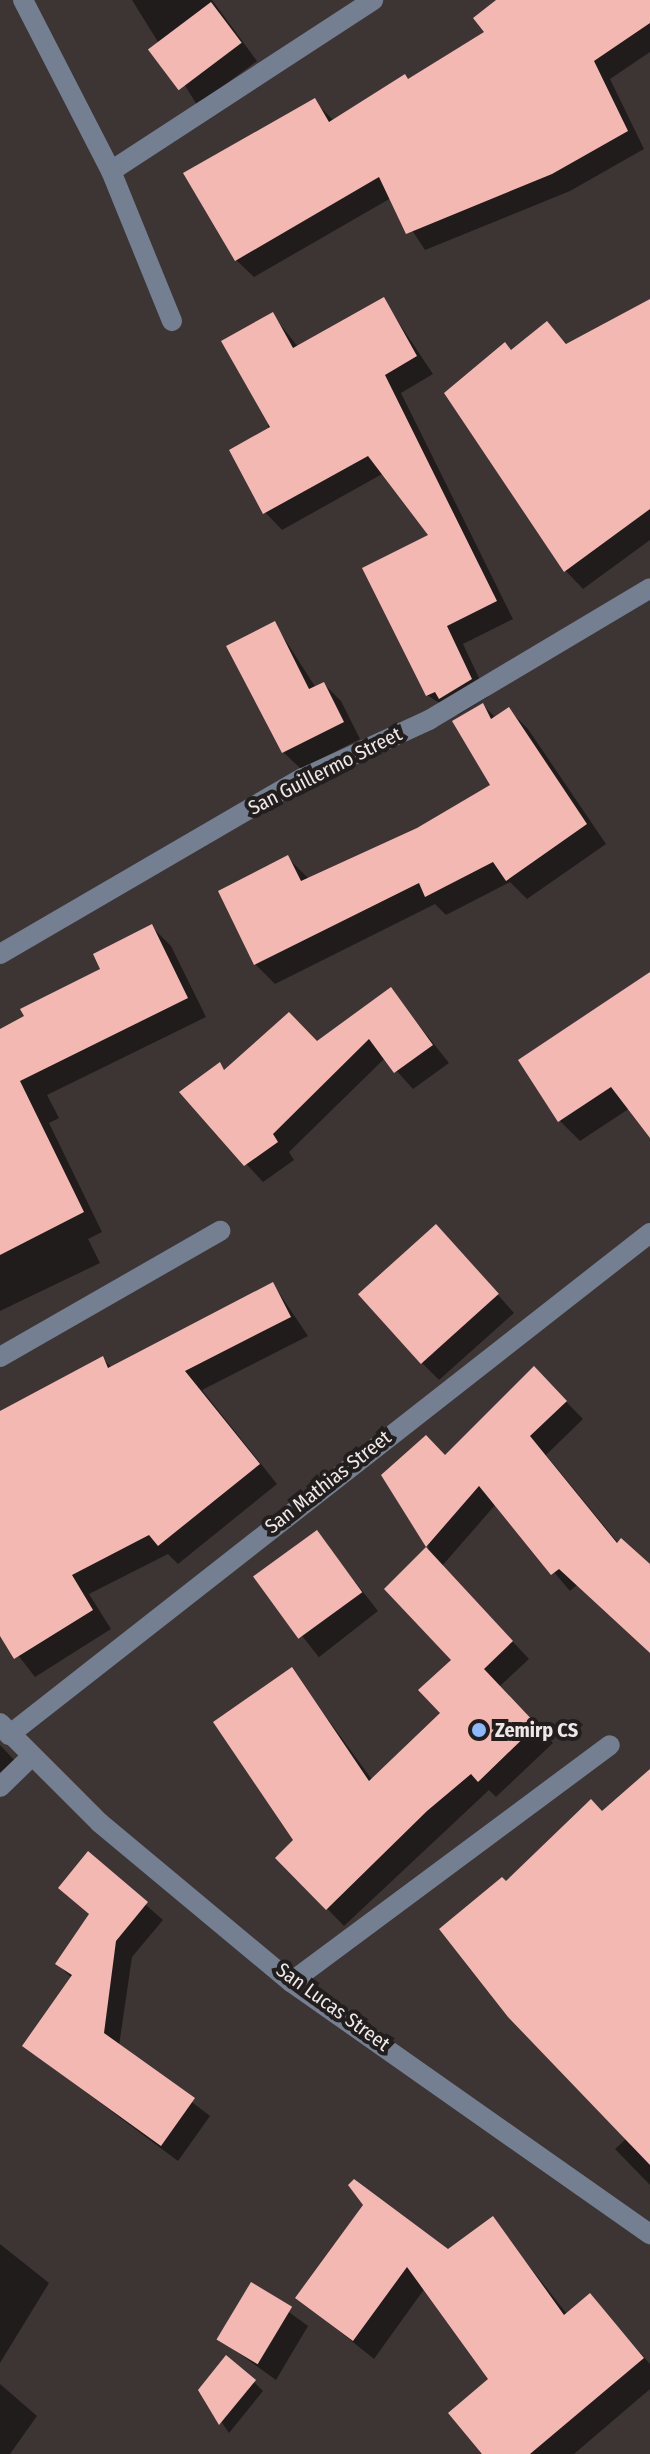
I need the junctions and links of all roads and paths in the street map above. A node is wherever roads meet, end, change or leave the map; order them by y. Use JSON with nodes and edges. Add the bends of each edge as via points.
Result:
{"nodes":[{"id":1,"x":23,"y":0,"type":"edge"},
{"id":2,"x":373,"y":0,"type":"edge"},
{"id":3,"x":111,"y":171,"type":"junction"},
{"id":4,"x":172,"y":321,"type":"dead end"},
{"id":5,"x":650,"y":588,"type":"edge"},
{"id":6,"x":0,"y":954,"type":"edge"},
{"id":7,"x":220,"y":1231,"type":"dead end"},
{"id":8,"x":650,"y":1233,"type":"edge"},
{"id":9,"x":0,"y":1357,"type":"edge"},
{"id":10,"x":5,"y":1729,"type":"edge"},
{"id":11,"x":610,"y":1745,"type":"dead end"},
{"id":12,"x":31,"y":1757,"type":"junction"},
{"id":13,"x":0,"y":1787,"type":"edge"},
{"id":14,"x":291,"y":1982,"type":"junction"},
{"id":15,"x":650,"y":2234,"type":"edge"}],
"edges":[{"from":1,"to":3,"type":"street"},
{"from":2,"to":3,"type":"street"},
{"from":3,"to":4,"type":"street"},
{"from":5,"to":6,"type":"street","name":"San Guillermo Street","via":[[429,720],[303,778]]},
{"from":7,"to":9,"type":"street"},
{"from":8,"to":10,"type":"street","name":"San Mathias Street"},
{"from":10,"to":12,"type":"street","name":"San Lucas Street"},
{"from":11,"to":14,"type":"street"},
{"from":12,"to":13,"type":"street"},
{"from":12,"to":14,"type":"street","name":"San Lucas Street"},
{"from":14,"to":15,"type":"street","name":"San Lucas Street"}]}
